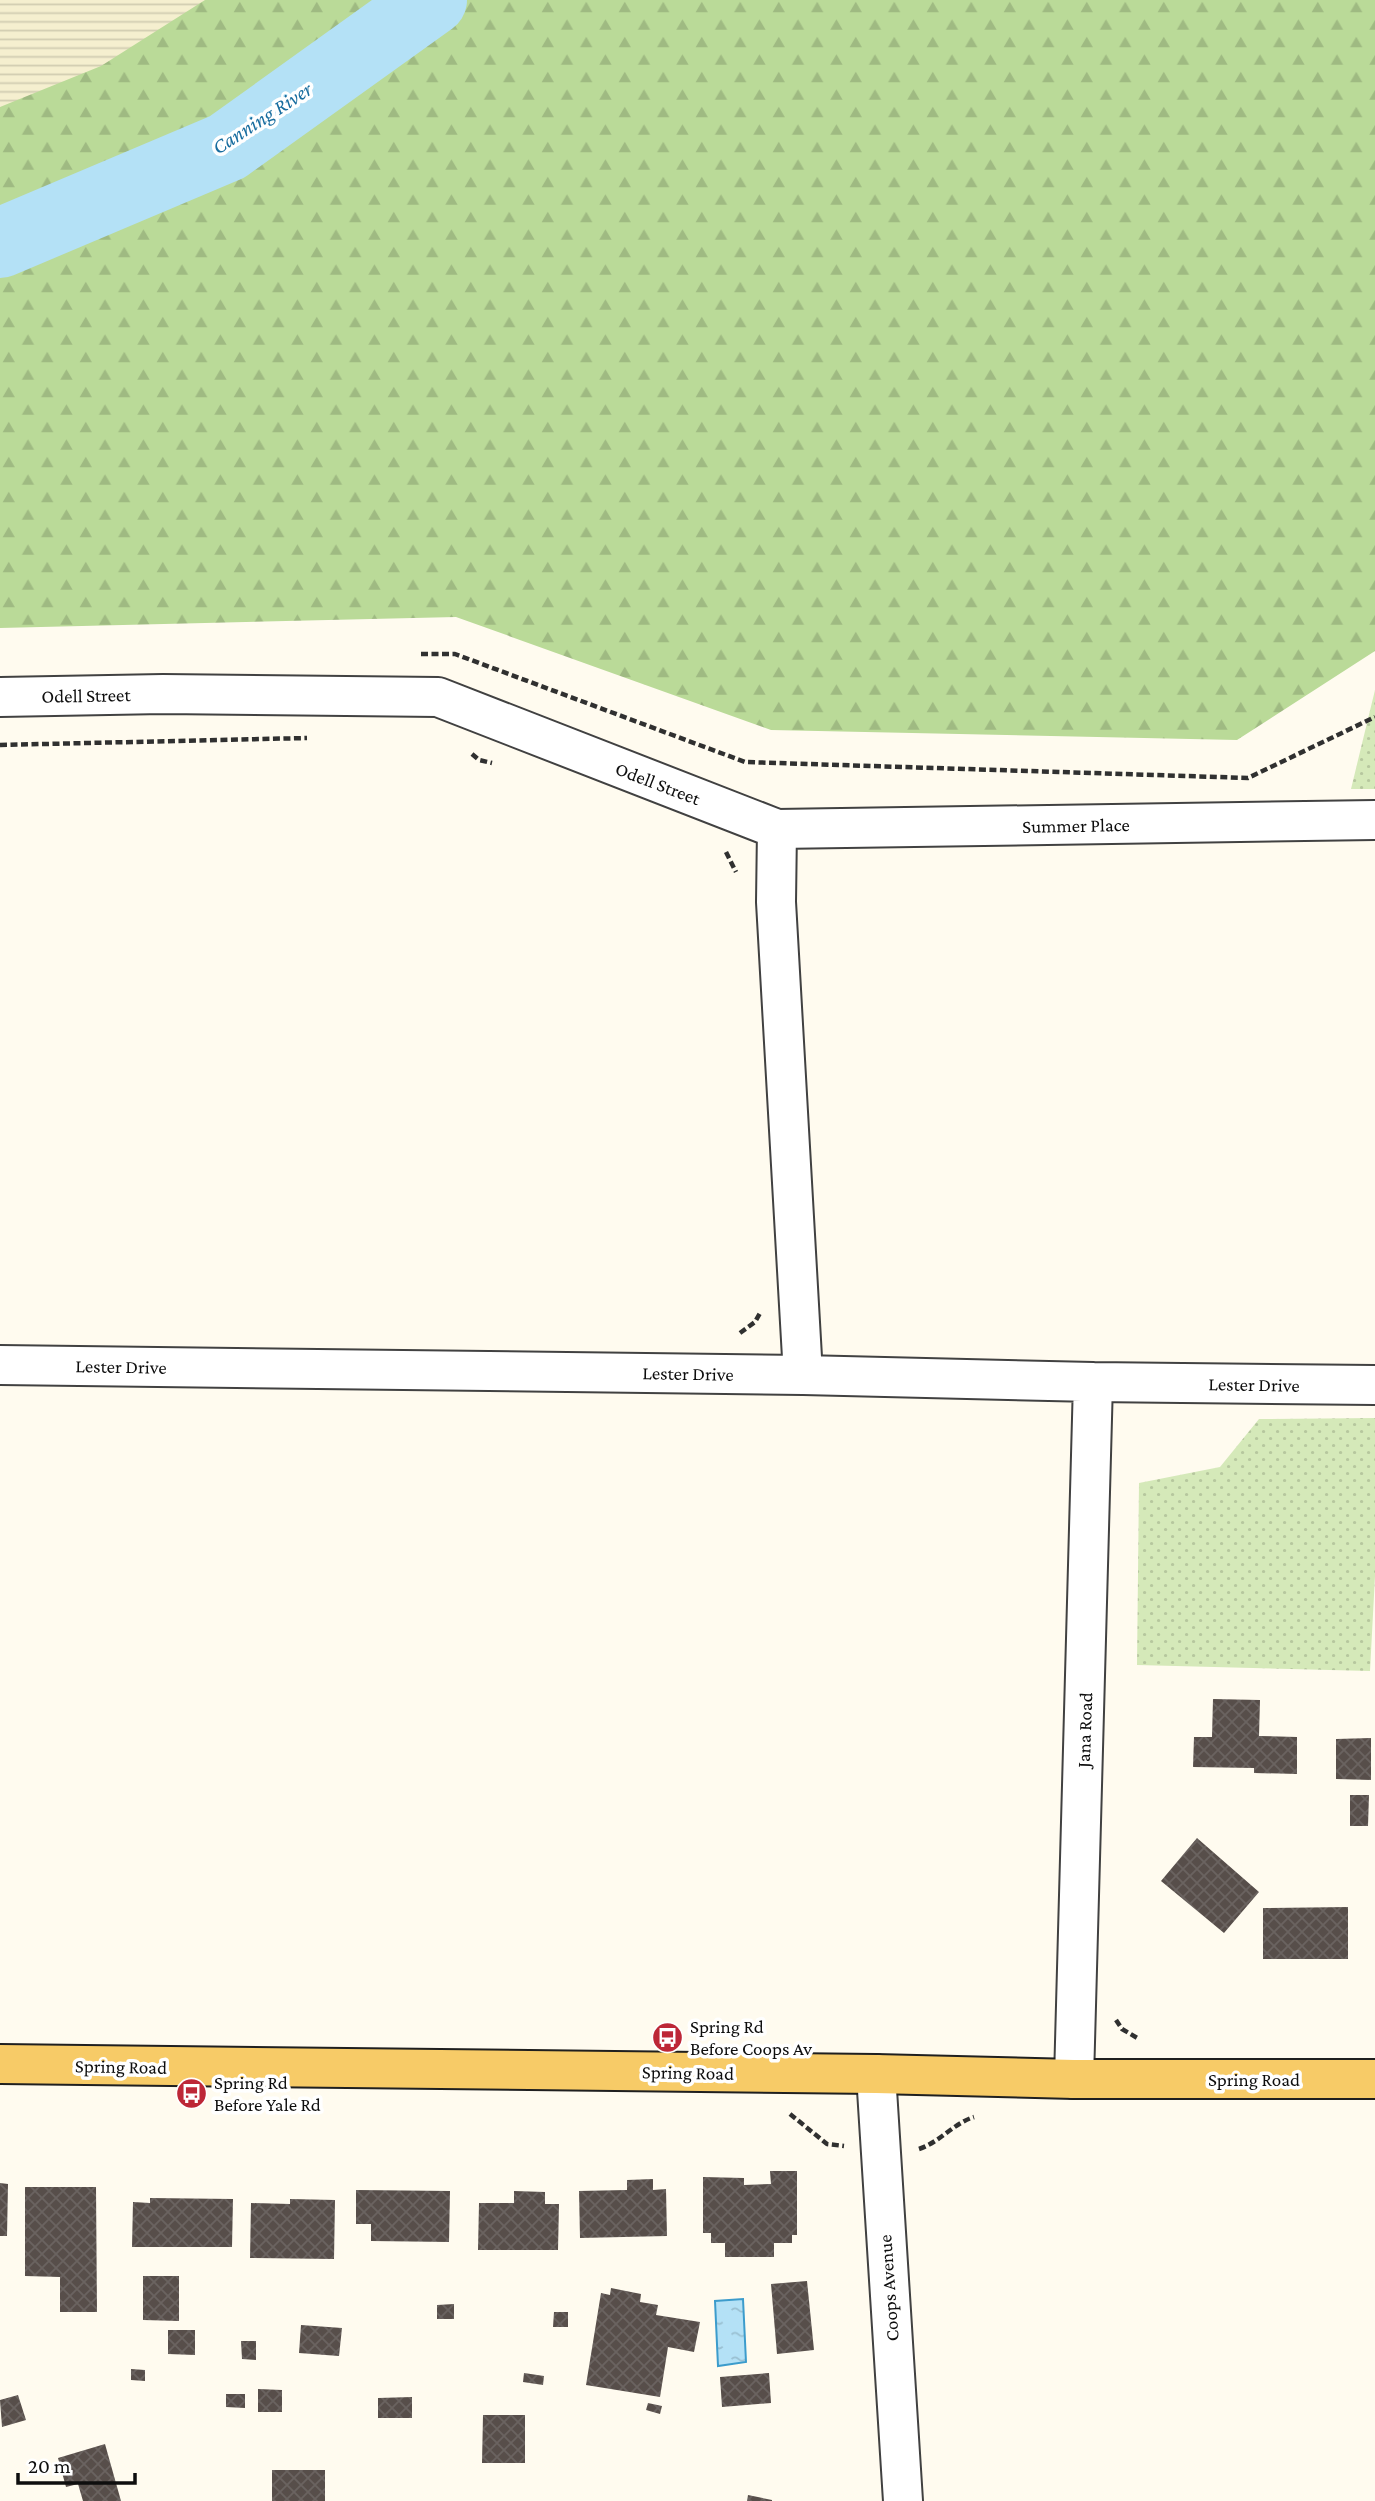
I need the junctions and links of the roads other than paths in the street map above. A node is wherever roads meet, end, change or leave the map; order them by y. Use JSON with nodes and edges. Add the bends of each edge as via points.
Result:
{"nodes":[{"id":1,"x":0,"y":697,"type":"edge"},
{"id":2,"x":1375,"y":820,"type":"edge"},
{"id":3,"x":777,"y":829,"type":"junction"},
{"id":4,"x":0,"y":1365,"type":"edge"},
{"id":5,"x":803,"y":1375,"type":"junction"},
{"id":6,"x":1093,"y":1382,"type":"junction"},
{"id":7,"x":1375,"y":1385,"type":"edge"},
{"id":8,"x":0,"y":2064,"type":"edge"},
{"id":9,"x":876,"y":2074,"type":"junction"},
{"id":10,"x":1074,"y":2079,"type":"junction"},
{"id":11,"x":1375,"y":2080,"type":"edge"},
{"id":12,"x":903,"y":2501,"type":"edge"}],
"edges":[{"from":1,"to":3,"type":"street","name":"Odell Street","via":[[438,697]]},
{"from":2,"to":3,"type":"street","name":"Summer Place"},
{"from":3,"to":5,"type":"street","via":[[776,902]]},
{"from":4,"to":5,"type":"street","name":"Lester Drive"},
{"from":5,"to":6,"type":"street","name":"Lester Drive"},
{"from":6,"to":7,"type":"street","name":"Lester Drive"},
{"from":6,"to":10,"type":"street","name":"Jana Road"},
{"from":8,"to":9,"type":"main road","name":"Spring Road"},
{"from":9,"to":10,"type":"main road","name":"Spring Road"},
{"from":9,"to":12,"type":"street","name":"Coops Avenue"},
{"from":10,"to":11,"type":"main road","name":"Spring Road"}]}
